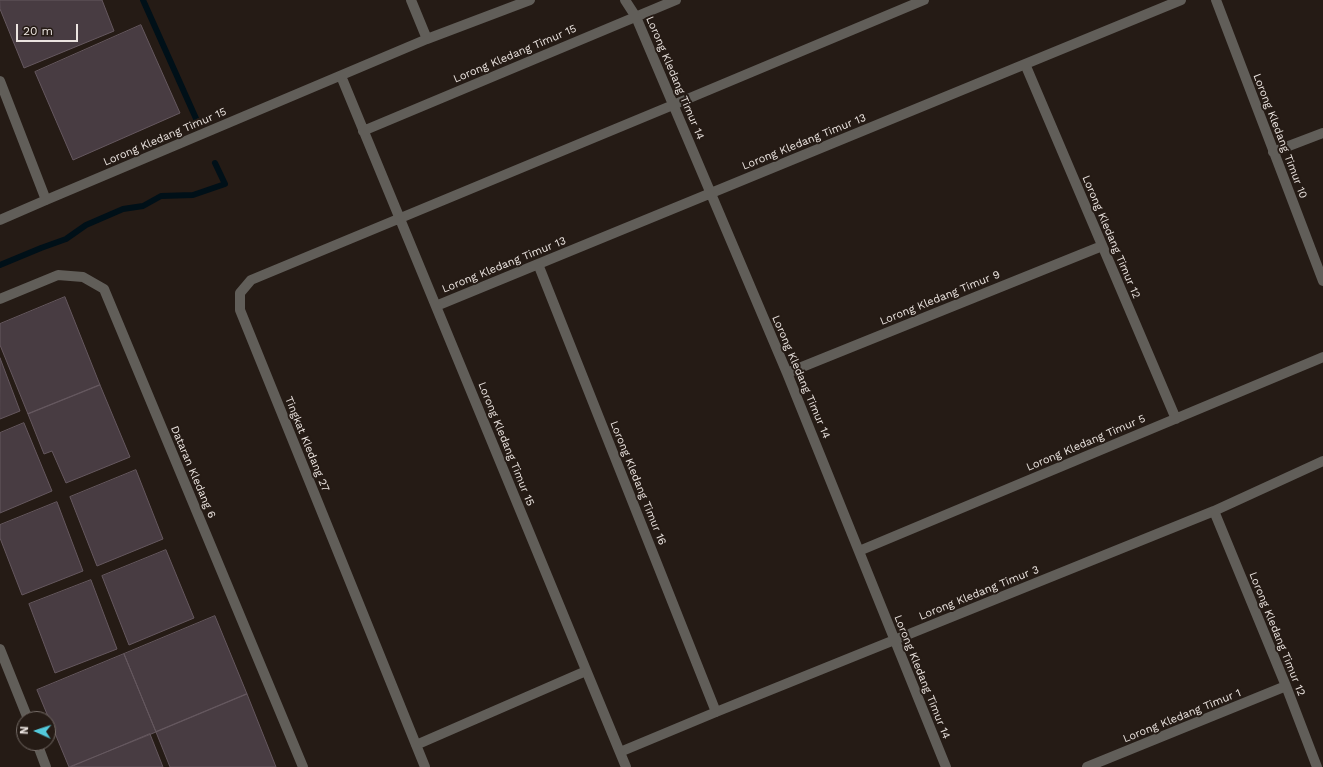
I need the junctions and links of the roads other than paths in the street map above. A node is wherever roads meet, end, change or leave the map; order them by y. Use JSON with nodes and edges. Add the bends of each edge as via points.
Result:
{"nodes":[{"id":1,"x":411,"y":0,"type":"edge"},
{"id":2,"x":530,"y":0,"type":"edge"},
{"id":3,"x":625,"y":0,"type":"edge"},
{"id":4,"x":676,"y":0,"type":"edge"},
{"id":5,"x":1181,"y":0,"type":"edge"},
{"id":6,"x":1216,"y":0,"type":"edge"},
{"id":7,"x":920,"y":1,"type":"edge"},
{"id":8,"x":636,"y":17,"type":"junction"},
{"id":9,"x":428,"y":39,"type":"junction"},
{"id":10,"x":1025,"y":64,"type":"junction"},
{"id":11,"x":340,"y":76,"type":"junction"},
{"id":12,"x":0,"y":81,"type":"edge"},
{"id":13,"x":2,"y":92,"type":"edge"},
{"id":14,"x":673,"y":105,"type":"junction"},
{"id":15,"x":363,"y":131,"type":"junction"},
{"id":16,"x":1323,"y":133,"type":"edge"},
{"id":17,"x":1273,"y":152,"type":"junction"},
{"id":18,"x":710,"y":194,"type":"junction"},
{"id":19,"x":46,"y":200,"type":"junction"},
{"id":20,"x":398,"y":219,"type":"junction"},
{"id":21,"x":0,"y":220,"type":"edge"},
{"id":22,"x":1102,"y":246,"type":"junction"},
{"id":23,"x":538,"y":264,"type":"junction"},
{"id":24,"x":1323,"y":281,"type":"edge"},
{"id":25,"x":0,"y":299,"type":"edge"},
{"id":26,"x":436,"y":306,"type":"junction"},
{"id":27,"x":1323,"y":357,"type":"edge"},
{"id":28,"x":787,"y":373,"type":"junction"},
{"id":29,"x":1176,"y":419,"type":"junction"},
{"id":30,"x":1323,"y":461,"type":"edge"},
{"id":31,"x":1214,"y":511,"type":"junction"},
{"id":32,"x":859,"y":551,"type":"junction"},
{"id":33,"x":894,"y":640,"type":"junction"},
{"id":34,"x":0,"y":649,"type":"edge"},
{"id":35,"x":586,"y":671,"type":"junction"},
{"id":36,"x":1286,"y":686,"type":"junction"},
{"id":37,"x":25,"y":711,"type":"edge"},
{"id":38,"x":716,"y":712,"type":"junction"},
{"id":39,"x":416,"y":745,"type":"junction"},
{"id":40,"x":40,"y":751,"type":"edge"},
{"id":41,"x":620,"y":752,"type":"junction"},
{"id":42,"x":46,"y":767,"type":"edge"},
{"id":43,"x":303,"y":767,"type":"edge"},
{"id":44,"x":425,"y":767,"type":"edge"},
{"id":45,"x":626,"y":767,"type":"edge"},
{"id":46,"x":946,"y":767,"type":"edge"},
{"id":47,"x":1087,"y":767,"type":"edge"},
{"id":48,"x":1317,"y":767,"type":"edge"}],
"edges":[{"from":1,"to":9,"type":"street"},
{"from":2,"to":9,"type":"street","name":"Lorong Kledang Timur 15"},
{"from":3,"to":8,"type":"street","name":"Lorong Kledang Timur 14"},
{"from":4,"to":8,"type":"street","name":"Lorong Kledang Timur 15"},
{"from":5,"to":10,"type":"street","name":"Lorong Kledang Timur 13"},
{"from":6,"to":17,"type":"street","name":"Lorong Kledang Timur 10"},
{"from":7,"to":14,"type":"street","name":"Tingkat Kledang 27"},
{"from":8,"to":14,"type":"street","name":"Lorong Kledang Timur 14"},
{"from":8,"to":15,"type":"street","name":"Lorong Kledang Timur 15"},
{"from":9,"to":11,"type":"street","name":"Lorong Kledang Timur 15"},
{"from":10,"to":18,"type":"street","name":"Lorong Kledang Timur 13"},
{"from":10,"to":22,"type":"street","name":"Lorong Kledang Timur 12"},
{"from":11,"to":15,"type":"street","name":"Lorong Kledang Timur 15"},
{"from":11,"to":19,"type":"street","name":"Lorong Kledang Timur 15"},
{"from":12,"to":13,"type":"street"},
{"from":13,"to":19,"type":"street"},
{"from":14,"to":18,"type":"street","name":"Lorong Kledang Timur 14"},
{"from":14,"to":20,"type":"street","name":"Tingkat Kledang 27"},
{"from":15,"to":20,"type":"street","name":"Lorong Kledang Timur 15"},
{"from":16,"to":17,"type":"street"},
{"from":17,"to":24,"type":"street","name":"Lorong Kledang Timur 10"},
{"from":18,"to":23,"type":"street","name":"Lorong Kledang Timur 13"},
{"from":18,"to":28,"type":"street","name":"Lorong Kledang Timur 14"},
{"from":19,"to":21,"type":"street","name":"Lorong Kledang Timur 15"},
{"from":20,"to":26,"type":"street","name":"Lorong Kledang Timur 15"},
{"from":20,"to":39,"type":"street","name":"Tingkat Kledang 27","via":[[251,280],[240,293],[240,310]]},
{"from":22,"to":28,"type":"street","name":"Lorong Kledang Timur 9"},
{"from":22,"to":29,"type":"street","name":"Lorong Kledang Timur 12"},
{"from":23,"to":26,"type":"street","name":"Lorong Kledang Timur 13"},
{"from":23,"to":38,"type":"street","name":"Lorong Kledang Timur 16"},
{"from":25,"to":43,"type":"street","name":"Dataran Kledang 6","via":[[58,275],[83,277],[104,289]]},
{"from":26,"to":35,"type":"street","name":"Lorong Kledang Timur 15"},
{"from":27,"to":29,"type":"street","name":"Lorong Kledang Timur 5"},
{"from":28,"to":32,"type":"street","name":"Lorong Kledang Timur 14"},
{"from":29,"to":32,"type":"street","name":"Lorong Kledang Timur 5"},
{"from":30,"to":31,"type":"street","name":"Lorong Kledang Timur 3"},
{"from":31,"to":33,"type":"street","name":"Lorong Kledang Timur 3"},
{"from":31,"to":36,"type":"street","name":"Lorong Kledang Timur 12"},
{"from":32,"to":33,"type":"street","name":"Lorong Kledang Timur 14"},
{"from":33,"to":38,"type":"street","name":"Lorong Kledang Timur 3"},
{"from":33,"to":46,"type":"street","name":"Lorong Kledang Timur 14"},
{"from":34,"to":37,"type":"street"},
{"from":35,"to":39,"type":"street"},
{"from":35,"to":41,"type":"street","name":"Lorong Kledang Timur 15"},
{"from":36,"to":47,"type":"street","name":"Lorong Kledang Timur 1"},
{"from":36,"to":48,"type":"street","name":"Lorong Kledang Timur 12"},
{"from":38,"to":41,"type":"street","name":"Lorong Kledang Timur 3"},
{"from":39,"to":44,"type":"street","name":"Tingkat Kledang 27"},
{"from":40,"to":42,"type":"street"},
{"from":41,"to":45,"type":"street","name":"Lorong Kledang Timur 15"}]}
